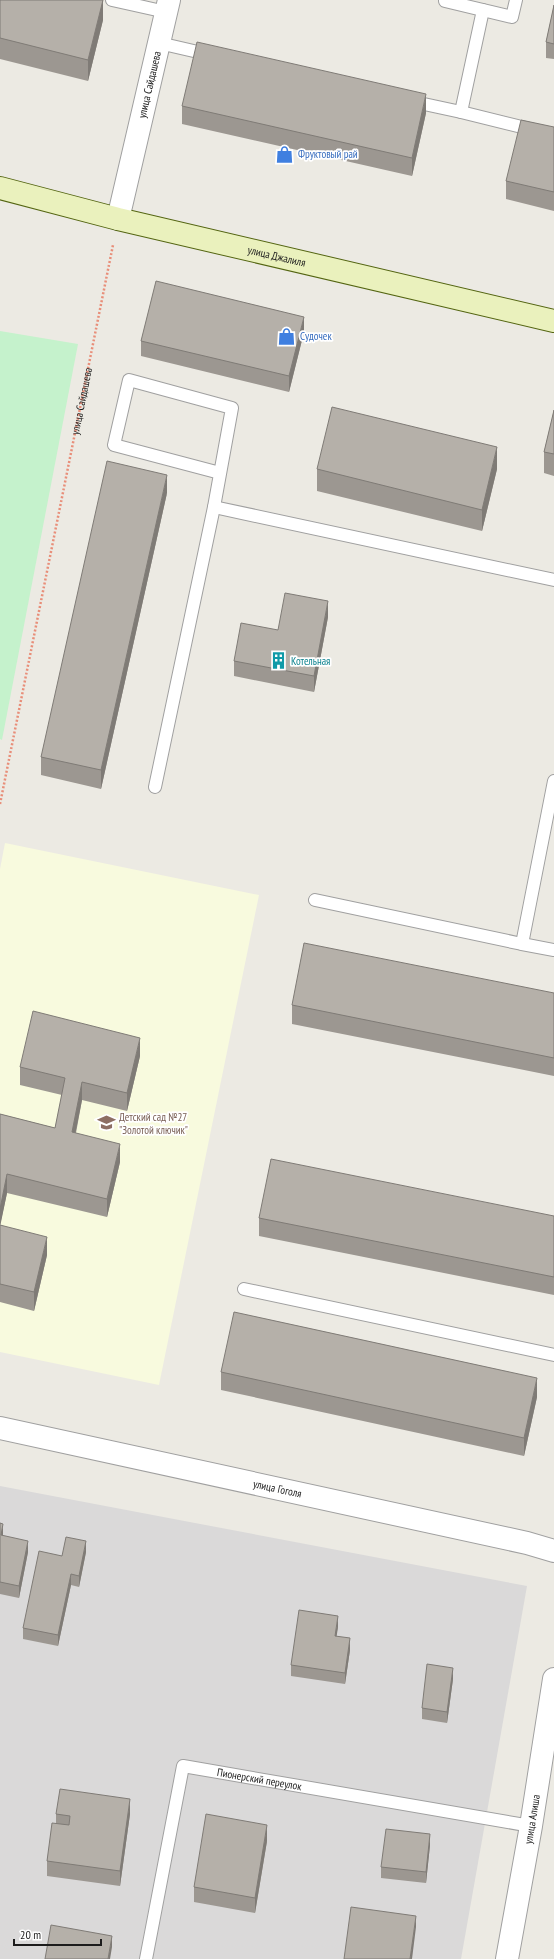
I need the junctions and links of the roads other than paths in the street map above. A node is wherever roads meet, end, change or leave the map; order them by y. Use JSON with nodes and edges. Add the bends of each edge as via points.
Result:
{"nodes":[{"id":1,"x":112,"y":0,"type":"edge"},
{"id":2,"x":443,"y":0,"type":"edge"},
{"id":3,"x":516,"y":0,"type":"edge"},
{"id":4,"x":168,"y":6,"type":"edge"},
{"id":5,"x":483,"y":10,"type":"junction"},
{"id":6,"x":159,"y":43,"type":"junction"},
{"id":7,"x":221,"y":57,"type":"edge"},
{"id":8,"x":399,"y":98,"type":"edge"},
{"id":9,"x":461,"y":112,"type":"junction"},
{"id":10,"x":554,"y":135,"type":"edge"},
{"id":11,"x":0,"y":188,"type":"edge"},
{"id":12,"x":118,"y":219,"type":"junction"},
{"id":13,"x":554,"y":321,"type":"edge"},
{"id":14,"x":220,"y":473,"type":"junction"},
{"id":15,"x":214,"y":507,"type":"junction"},
{"id":16,"x":554,"y":580,"type":"edge"},
{"id":17,"x":554,"y":781,"type":"edge"},
{"id":18,"x":155,"y":787,"type":"dead end"},
{"id":19,"x":315,"y":900,"type":"dead end"},
{"id":20,"x":522,"y":944,"type":"junction"},
{"id":21,"x":554,"y":950,"type":"edge"},
{"id":22,"x":244,"y":1289,"type":"dead end"},
{"id":23,"x":554,"y":1355,"type":"edge"},
{"id":24,"x":0,"y":1428,"type":"edge"},
{"id":25,"x":554,"y":1551,"type":"edge"},
{"id":26,"x":554,"y":1679,"type":"edge"},
{"id":27,"x":531,"y":1826,"type":"junction"},
{"id":28,"x":146,"y":1959,"type":"edge"},
{"id":29,"x":506,"y":1959,"type":"edge"}],
"edges":[{"from":1,"to":4,"type":"lane"},
{"from":2,"to":5,"type":"lane"},
{"from":3,"to":5,"type":"lane","via":[[512,17]]},
{"from":4,"to":6,"type":"street","name":"улица Сайдашева"},
{"from":5,"to":9,"type":"lane"},
{"from":6,"to":7,"type":"lane"},
{"from":6,"to":12,"type":"street","name":"улица Сайдашева"},
{"from":8,"to":9,"type":"lane"},
{"from":9,"to":10,"type":"lane"},
{"from":11,"to":12,"type":"main road","name":"улица Джалиля"},
{"from":12,"to":13,"type":"main road","name":"улица Джалиля"},
{"from":14,"to":14,"type":"lane","via":[[232,408],[129,380],[114,445]]},
{"from":14,"to":15,"type":"lane"},
{"from":15,"to":16,"type":"lane"},
{"from":15,"to":18,"type":"lane"},
{"from":17,"to":20,"type":"lane"},
{"from":19,"to":20,"type":"lane"},
{"from":20,"to":21,"type":"lane"},
{"from":22,"to":23,"type":"lane"},
{"from":24,"to":25,"type":"street","name":"улица Гоголя","via":[[520,1541]]},
{"from":26,"to":27,"type":"street","name":"улица Алиша"},
{"from":27,"to":28,"type":"lane","name":"Пионерский переулок","via":[[183,1766]]},
{"from":27,"to":29,"type":"street","name":"улица Алиша"}]}
